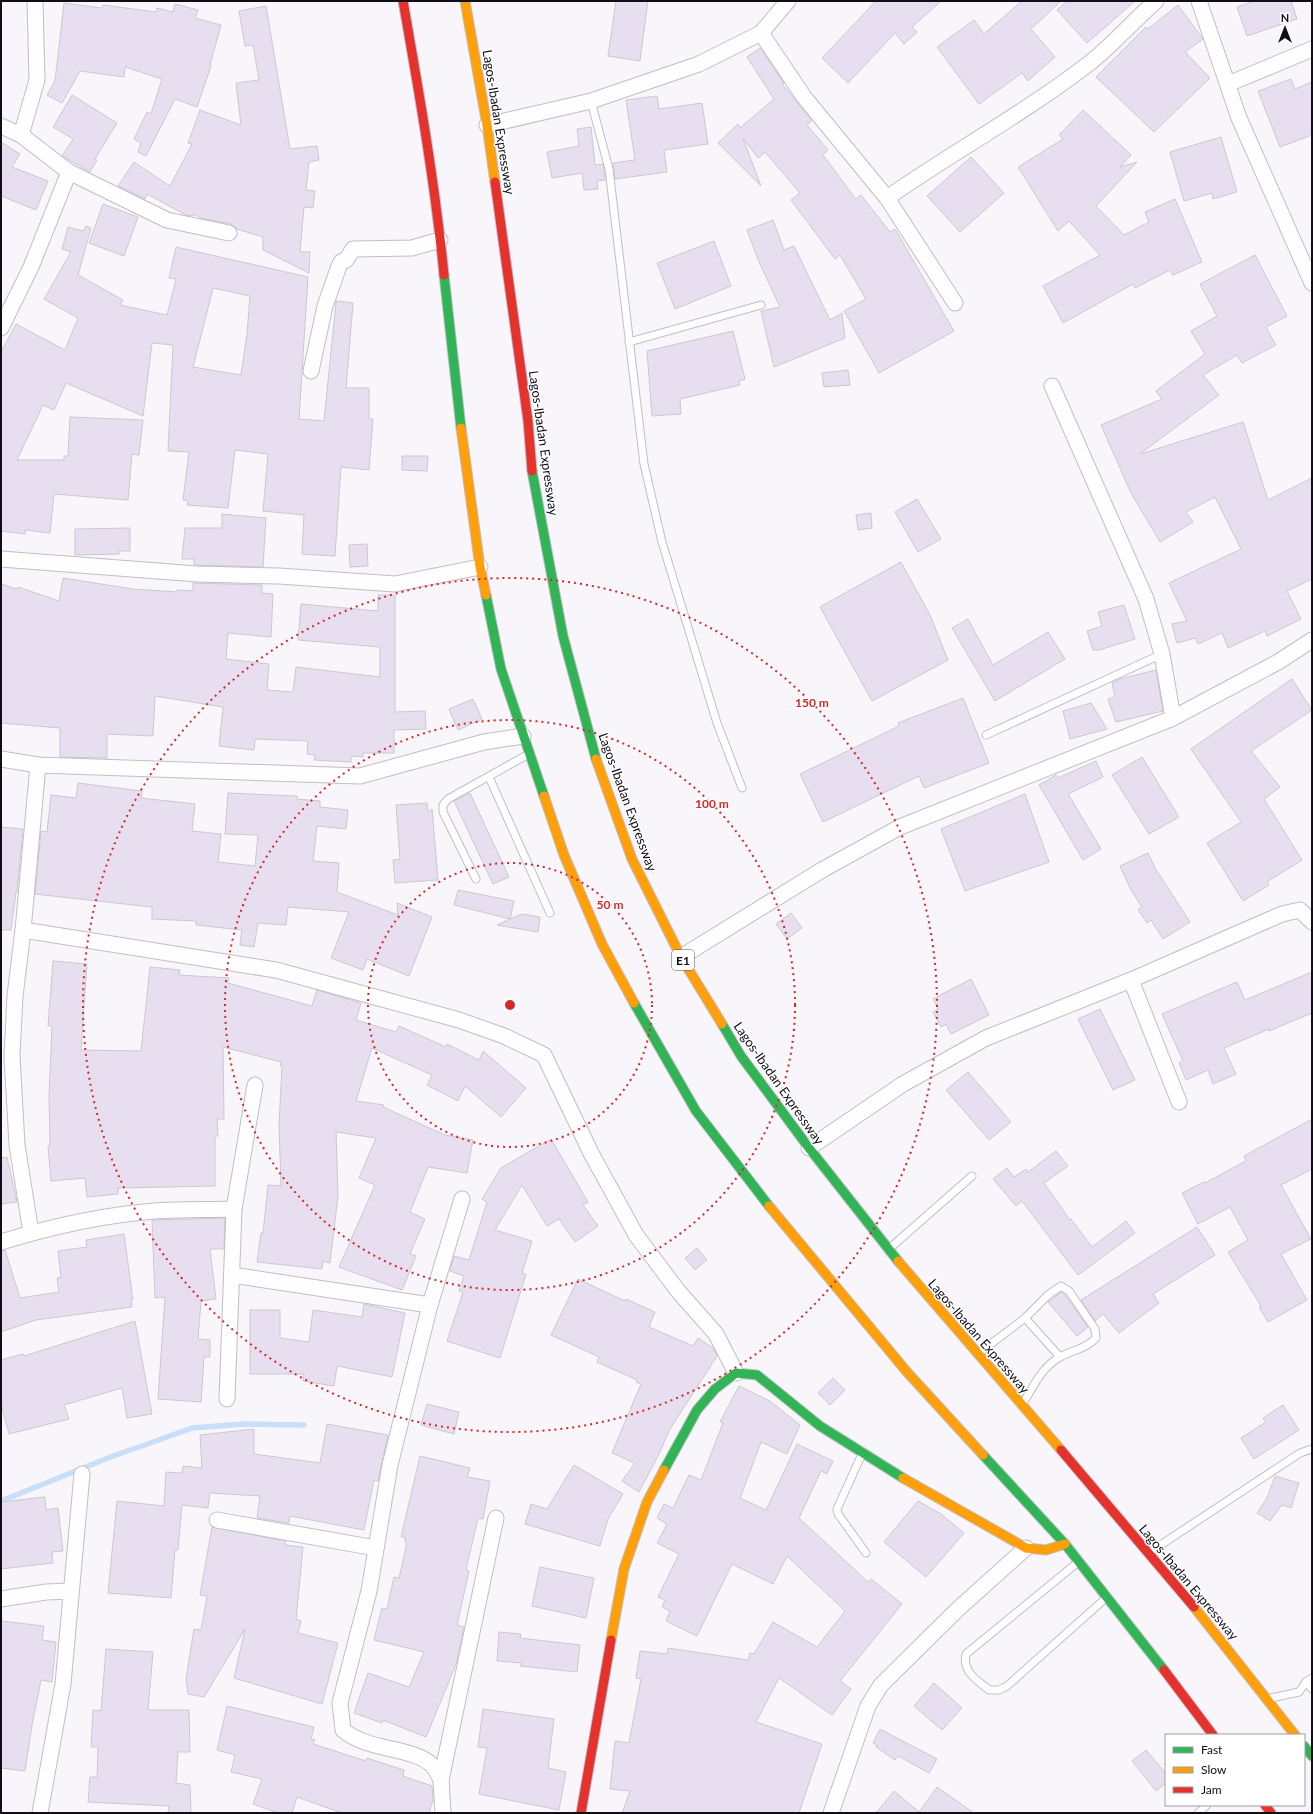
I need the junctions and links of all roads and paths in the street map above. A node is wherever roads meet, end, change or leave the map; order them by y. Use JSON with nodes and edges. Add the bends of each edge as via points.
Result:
{"nodes":[{"id":1,"x":35,"y":1,"type":"edge"},
{"id":2,"x":403,"y":1,"type":"edge"},
{"id":3,"x":465,"y":1,"type":"edge"},
{"id":4,"x":788,"y":1,"type":"edge"},
{"id":5,"x":1156,"y":1,"type":"edge"},
{"id":6,"x":1199,"y":1,"type":"edge"},
{"id":7,"x":760,"y":33,"type":"junction"},
{"id":8,"x":1312,"y":49,"type":"edge"},
{"id":9,"x":1228,"y":84,"type":"junction"},
{"id":10,"x":591,"y":100,"type":"junction"},
{"id":11,"x":488,"y":125,"type":"junction"},
{"id":12,"x":1,"y":126,"type":"edge"},
{"id":13,"x":21,"y":136,"type":"junction"},
{"id":14,"x":69,"y":172,"type":"junction"},
{"id":15,"x":887,"y":198,"type":"junction"},
{"id":16,"x":229,"y":233,"type":"dead end"},
{"id":17,"x":440,"y":240,"type":"junction"},
{"id":18,"x":1312,"y":283,"type":"edge"},
{"id":19,"x":955,"y":303,"type":"dead end"},
{"id":20,"x":761,"y":305,"type":"dead end"},
{"id":21,"x":1,"y":328,"type":"edge"},
{"id":22,"x":629,"y":342,"type":"junction"},
{"id":23,"x":312,"y":371,"type":"dead end"},
{"id":24,"x":1052,"y":386,"type":"dead end"},
{"id":25,"x":1,"y":559,"type":"edge"},
{"id":26,"x":480,"y":567,"type":"junction"},
{"id":27,"x":1312,"y":640,"type":"edge"},
{"id":28,"x":1162,"y":654,"type":"junction"},
{"id":29,"x":1173,"y":718,"type":"junction"},
{"id":30,"x":986,"y":735,"type":"dead end"},
{"id":31,"x":523,"y":736,"type":"junction"},
{"id":32,"x":529,"y":754,"type":"junction"},
{"id":33,"x":1,"y":759,"type":"edge"},
{"id":34,"x":38,"y":765,"type":"junction"},
{"id":35,"x":489,"y":776,"type":"junction"},
{"id":36,"x":742,"y":788,"type":"dead end"},
{"id":37,"x":476,"y":879,"type":"dead end"},
{"id":38,"x":550,"y":913,"type":"dead end"},
{"id":39,"x":1312,"y":922,"type":"edge"},
{"id":40,"x":23,"y":930,"type":"junction"},
{"id":41,"x":681,"y":957,"type":"junction"},
{"id":42,"x":1131,"y":980,"type":"junction"},
{"id":43,"x":255,"y":1085,"type":"dead end"},
{"id":44,"x":1179,"y":1102,"type":"dead end"},
{"id":45,"x":809,"y":1148,"type":"junction"},
{"id":46,"x":972,"y":1176,"type":"dead end"},
{"id":47,"x":462,"y":1199,"type":"dead end"},
{"id":48,"x":234,"y":1209,"type":"junction"},
{"id":49,"x":30,"y":1233,"type":"junction"},
{"id":50,"x":1,"y":1242,"type":"edge"},
{"id":51,"x":889,"y":1249,"type":"junction"},
{"id":52,"x":232,"y":1275,"type":"junction"},
{"id":53,"x":430,"y":1306,"type":"junction"},
{"id":54,"x":1025,"y":1318,"type":"junction"},
{"id":55,"x":977,"y":1354,"type":"junction"},
{"id":56,"x":1060,"y":1357,"type":"junction"},
{"id":57,"x":736,"y":1373,"type":"junction"},
{"id":58,"x":227,"y":1399,"type":"dead end"},
{"id":59,"x":1022,"y":1406,"type":"junction"},
{"id":60,"x":1312,"y":1449,"type":"edge"},
{"id":61,"x":862,"y":1453,"type":"junction"},
{"id":62,"x":82,"y":1474,"type":"dead end"},
{"id":63,"x":496,"y":1518,"type":"dead end"},
{"id":64,"x":217,"y":1520,"type":"dead end"},
{"id":65,"x":1065,"y":1544,"type":"junction"},
{"id":66,"x":376,"y":1548,"type":"junction"},
{"id":67,"x":1026,"y":1548,"type":"junction"},
{"id":68,"x":866,"y":1553,"type":"dead end"},
{"id":69,"x":1149,"y":1553,"type":"junction"},
{"id":70,"x":1078,"y":1561,"type":"junction"},
{"id":71,"x":71,"y":1591,"type":"junction"},
{"id":72,"x":1107,"y":1596,"type":"junction"},
{"id":73,"x":1,"y":1599,"type":"edge"},
{"id":74,"x":1309,"y":1680,"type":"edge"},
{"id":75,"x":1312,"y":1689,"type":"edge"},
{"id":76,"x":1266,"y":1699,"type":"junction"},
{"id":77,"x":1212,"y":1734,"type":"edge"},
{"id":78,"x":1294,"y":1734,"type":"edge"},
{"id":79,"x":1305,"y":1747,"type":"edge"},
{"id":80,"x":1312,"y":1756,"type":"edge"},
{"id":81,"x":441,"y":1780,"type":"junction"},
{"id":82,"x":1206,"y":1806,"type":"edge"},
{"id":83,"x":40,"y":1813,"type":"edge"},
{"id":84,"x":443,"y":1813,"type":"edge"},
{"id":85,"x":581,"y":1813,"type":"edge"},
{"id":86,"x":831,"y":1813,"type":"edge"},
{"id":87,"x":1198,"y":1813,"type":"edge"}],
"edges":[{"from":1,"to":13,"type":"street","via":[[37,80]]},
{"from":2,"to":17,"type":"main road","via":[[419,90]]},
{"from":3,"to":11,"type":"main road","name":"Lagos-Ibadan Expressway","number":"E1"},
{"from":4,"to":7,"type":"street"},
{"from":5,"to":15,"type":"street","via":[[1088,64],[1020,113]]},
{"from":6,"to":9,"type":"street"},
{"from":7,"to":10,"type":"street","via":[[699,64]]},
{"from":7,"to":15,"type":"street","via":[[804,97]]},
{"from":8,"to":9,"type":"street"},
{"from":9,"to":18,"type":"street","via":[[1239,118]]},
{"from":10,"to":11,"type":"street"},
{"from":10,"to":22,"type":"lane","via":[[609,169]]},
{"from":11,"to":41,"type":"main road","name":"Lagos-Ibadan Expressway","number":"E1","via":[[528,421],[532,472],[563,636],[592,748],[632,859]]},
{"from":12,"to":13,"type":"street"},
{"from":13,"to":14,"type":"street"},
{"from":14,"to":16,"type":"street","via":[[167,220]]},
{"from":14,"to":21,"type":"street","via":[[31,267]]},
{"from":15,"to":19,"type":"street"},
{"from":17,"to":23,"type":"street","via":[[412,248],[353,249],[339,266],[325,306]]},
{"from":17,"to":26,"type":"main road","via":[[456,390]]},
{"from":20,"to":22,"type":"lane"},
{"from":22,"to":36,"type":"lane","via":[[644,464],[662,542],[716,723]]},
{"from":24,"to":28,"type":"street","via":[[1146,599]]},
{"from":25,"to":26,"type":"street","via":[[197,574],[279,576],[395,584]]},
{"from":26,"to":31,"type":"main road","via":[[501,670]]},
{"from":27,"to":29,"type":"street","via":[[1278,662]]},
{"from":28,"to":29,"type":"street"},
{"from":28,"to":30,"type":"lane"},
{"from":29,"to":41,"type":"street","via":[[900,827],[822,870]]},
{"from":31,"to":32,"type":"main road"},
{"from":31,"to":34,"type":"street","via":[[484,742],[360,776]]},
{"from":32,"to":35,"type":"lane"},
{"from":32,"to":65,"type":"main road","via":[[564,855],[602,944],[696,1111],[753,1187],[907,1372]]},
{"from":33,"to":34,"type":"street"},
{"from":34,"to":40,"type":"street"},
{"from":35,"to":37,"type":"lane","via":[[448,799],[443,812]]},
{"from":35,"to":38,"type":"lane"},
{"from":39,"to":42,"type":"street","via":[[1300,910],[1287,912]]},
{"from":40,"to":49,"type":"street","via":[[15,996],[12,1056],[17,1145]]},
{"from":40,"to":57,"type":"street","via":[[276,970],[460,1020],[504,1036],[544,1056],[590,1153],[636,1235],[678,1291],[716,1334]]},
{"from":41,"to":45,"type":"main road","name":"Lagos-Ibadan Expressway","number":"E1","via":[[741,1056]]},
{"from":42,"to":44,"type":"street"},
{"from":42,"to":45,"type":"street","via":[[986,1038],[903,1084]]},
{"from":43,"to":48,"type":"street"},
{"from":45,"to":51,"type":"main road","name":"Lagos-Ibadan Expressway","number":"E1"},
{"from":46,"to":51,"type":"lane"},
{"from":47,"to":53,"type":"street"},
{"from":48,"to":49,"type":"street","via":[[154,1211]]},
{"from":48,"to":52,"type":"street"},
{"from":49,"to":50,"type":"street"},
{"from":51,"to":55,"type":"main road","name":"Lagos-Ibadan Expressway","number":"E1"},
{"from":52,"to":53,"type":"street"},
{"from":52,"to":58,"type":"street"},
{"from":53,"to":66,"type":"street","via":[[390,1465]]},
{"from":54,"to":55,"type":"lane"},
{"from":54,"to":56,"type":"lane"},
{"from":54,"to":56,"type":"lane","via":[[1061,1286],[1070,1291],[1096,1334],[1092,1342]]},
{"from":55,"to":59,"type":"main road","name":"Lagos-Ibadan Expressway","number":"E1"},
{"from":56,"to":59,"type":"lane","via":[[1040,1374]]},
{"from":57,"to":61,"type":"main road","via":[[757,1375],[820,1426]]},
{"from":57,"to":85,"type":"main road","via":[[715,1389],[697,1410],[647,1502],[624,1569]]},
{"from":59,"to":69,"type":"main road","name":"Lagos-Ibadan Expressway","number":"E1"},
{"from":60,"to":69,"type":"lane","via":[[1300,1453]]},
{"from":61,"to":67,"type":"main road"},
{"from":61,"to":68,"type":"lane","via":[[837,1509]]},
{"from":62,"to":71,"type":"street"},
{"from":63,"to":81,"type":"street"},
{"from":64,"to":66,"type":"street"},
{"from":65,"to":67,"type":"main road","via":[[1050,1551]]},
{"from":65,"to":70,"type":"main road"},
{"from":66,"to":81,"type":"street","via":[[369,1591],[340,1704],[343,1730],[374,1747],[416,1756],[432,1766]]},
{"from":67,"to":86,"type":"street","via":[[958,1609],[881,1685],[868,1706]]},
{"from":69,"to":76,"type":"main road","name":"Lagos-Ibadan Expressway","number":"E1"},
{"from":70,"to":72,"type":"main road"},
{"from":70,"to":72,"type":"lane","via":[[966,1654],[966,1670],[989,1690],[999,1690],[1007,1686]]},
{"from":71,"to":73,"type":"street"},
{"from":71,"to":83,"type":"street","via":[[63,1684]]},
{"from":72,"to":77,"type":"main road"},
{"from":74,"to":75,"type":"lane"},
{"from":74,"to":76,"type":"lane","via":[[1299,1692]]},
{"from":76,"to":78,"type":"main road","name":"Lagos-Ibadan Expressway","number":"E1"},
{"from":79,"to":80,"type":"main road"},
{"from":81,"to":84,"type":"street"},
{"from":82,"to":87,"type":"lane"}]}
